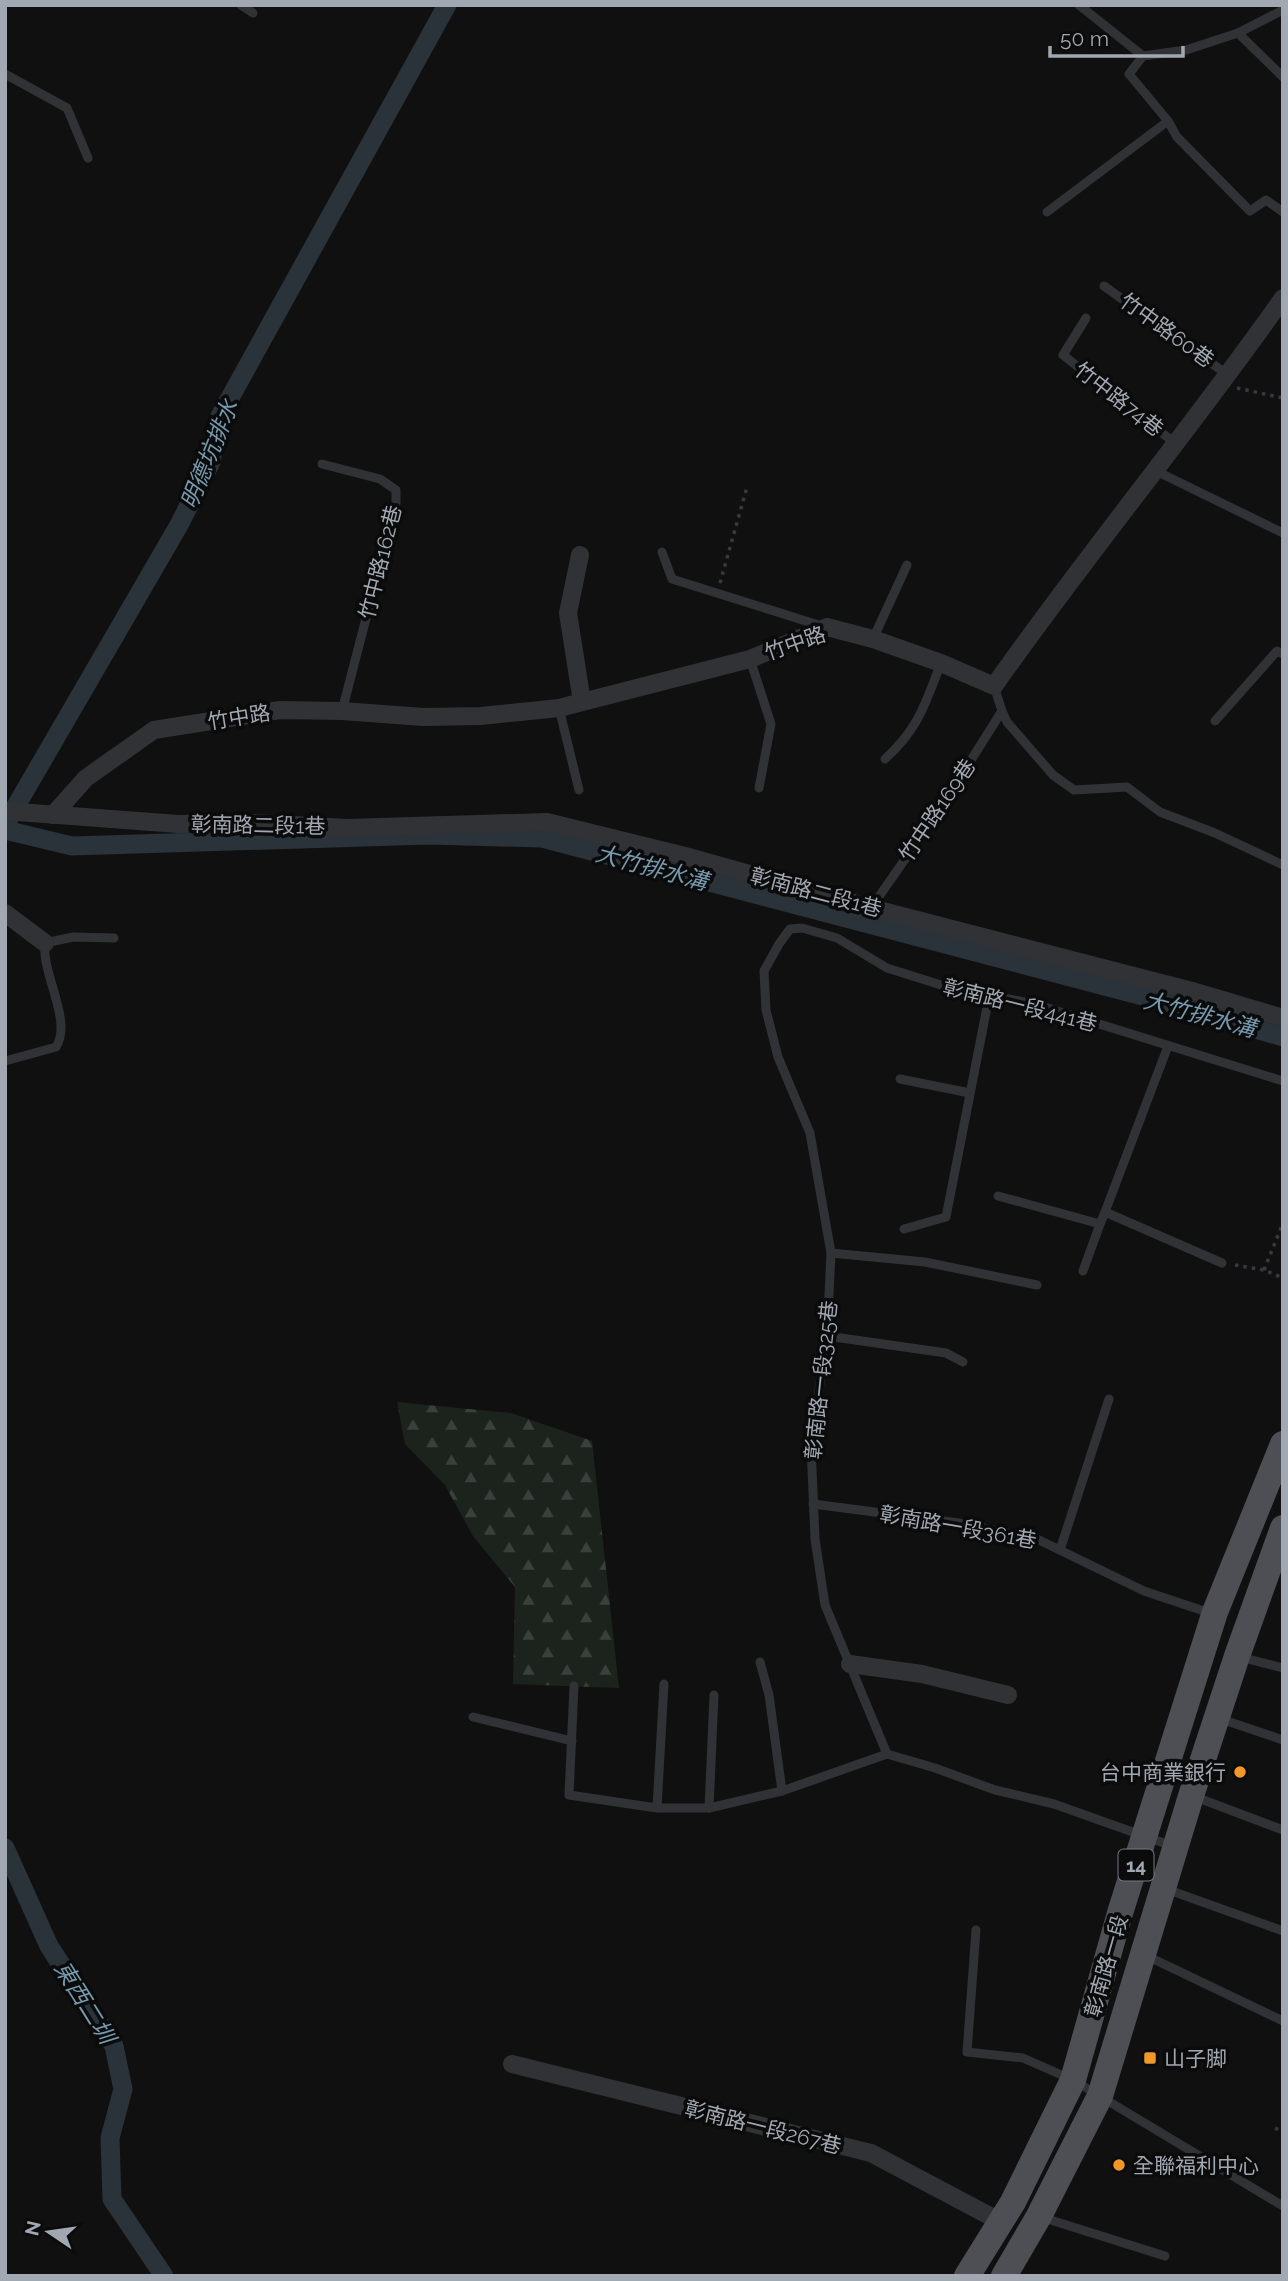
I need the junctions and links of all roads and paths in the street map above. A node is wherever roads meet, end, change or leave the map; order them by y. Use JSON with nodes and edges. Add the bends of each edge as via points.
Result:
{"nodes":[{"id":1,"x":241,"y":5,"type":"edge"},
{"id":2,"x":1079,"y":5,"type":"edge"},
{"id":3,"x":1283,"y":10,"type":"edge"},
{"id":4,"x":253,"y":13,"type":"dead end"},
{"id":5,"x":1238,"y":33,"type":"junction"},
{"id":6,"x":1143,"y":55,"type":"junction"},
{"id":7,"x":5,"y":74,"type":"edge"},
{"id":8,"x":1283,"y":77,"type":"edge"},
{"id":9,"x":1168,"y":121,"type":"junction"},
{"id":10,"x":88,"y":158,"type":"dead end"},
{"id":11,"x":1047,"y":212,"type":"dead end"},
{"id":12,"x":1283,"y":212,"type":"edge"},
{"id":13,"x":1104,"y":286,"type":"dead end"},
{"id":14,"x":1283,"y":298,"type":"edge"},
{"id":15,"x":1086,"y":318,"type":"dead end"},
{"id":16,"x":1225,"y":380,"type":"junction"},
{"id":17,"x":1283,"y":398,"type":"edge"},
{"id":18,"x":1176,"y":444,"type":"junction"},
{"id":19,"x":322,"y":464,"type":"dead end"},
{"id":20,"x":1156,"y":471,"type":"junction"},
{"id":21,"x":747,"y":487,"type":"dead end"},
{"id":22,"x":1283,"y":533,"type":"edge"},
{"id":23,"x":662,"y":552,"type":"dead end"},
{"id":24,"x":580,"y":555,"type":"dead end"},
{"id":25,"x":908,"y":565,"type":"dead end"},
{"id":26,"x":718,"y":593,"type":"junction"},
{"id":27,"x":827,"y":627,"type":"junction"},
{"id":28,"x":873,"y":639,"type":"junction"},
{"id":29,"x":1283,"y":653,"type":"edge"},
{"id":30,"x":750,"y":659,"type":"junction"},
{"id":31,"x":941,"y":663,"type":"junction"},
{"id":32,"x":994,"y":685,"type":"junction"},
{"id":33,"x":582,"y":702,"type":"junction"},
{"id":34,"x":558,"y":708,"type":"junction"},
{"id":35,"x":342,"y":711,"type":"junction"},
{"id":36,"x":1002,"y":711,"type":"junction"},
{"id":37,"x":1214,"y":721,"type":"dead end"},
{"id":38,"x":885,"y":759,"type":"dead end"},
{"id":39,"x":759,"y":788,"type":"dead end"},
{"id":40,"x":579,"y":790,"type":"dead end"},
{"id":41,"x":5,"y":811,"type":"edge"},
{"id":42,"x":53,"y":815,"type":"junction"},
{"id":43,"x":1283,"y":865,"type":"edge"},
{"id":44,"x":871,"y":908,"type":"junction"},
{"id":45,"x":5,"y":913,"type":"edge"},
{"id":46,"x":802,"y":928,"type":"joint"},
{"id":47,"x":114,"y":937,"type":"dead end"},
{"id":48,"x":45,"y":943,"type":"junction"},
{"id":49,"x":989,"y":997,"type":"junction"},
{"id":50,"x":1283,"y":1018,"type":"edge"},
{"id":51,"x":1168,"y":1046,"type":"junction"},
{"id":52,"x":5,"y":1061,"type":"edge"},
{"id":53,"x":900,"y":1079,"type":"dead end"},
{"id":54,"x":1283,"y":1081,"type":"edge"},
{"id":55,"x":970,"y":1093,"type":"junction"},
{"id":56,"x":999,"y":1196,"type":"dead end"},
{"id":57,"x":1105,"y":1212,"type":"junction"},
{"id":58,"x":1283,"y":1223,"type":"edge"},
{"id":59,"x":1100,"y":1224,"type":"junction"},
{"id":60,"x":904,"y":1229,"type":"dead end"},
{"id":61,"x":831,"y":1253,"type":"junction"},
{"id":62,"x":1222,"y":1263,"type":"joint"},
{"id":63,"x":1264,"y":1270,"type":"junction"},
{"id":64,"x":1083,"y":1272,"type":"dead end"},
{"id":65,"x":1283,"y":1278,"type":"edge"},
{"id":66,"x":1037,"y":1285,"type":"dead end"},
{"id":67,"x":827,"y":1336,"type":"junction"},
{"id":68,"x":963,"y":1362,"type":"dead end"},
{"id":69,"x":1110,"y":1399,"type":"dead end"},
{"id":70,"x":1283,"y":1444,"type":"edge"},
{"id":71,"x":813,"y":1504,"type":"junction"},
{"id":72,"x":1280,"y":1541,"type":"edge"},
{"id":73,"x":1060,"y":1550,"type":"junction"},
{"id":74,"x":1215,"y":1615,"type":"junction"},
{"id":75,"x":1237,"y":1656,"type":"junction"},
{"id":76,"x":760,"y":1662,"type":"dead end"},
{"id":77,"x":850,"y":1664,"type":"junction"},
{"id":78,"x":1283,"y":1668,"type":"edge"},
{"id":79,"x":664,"y":1684,"type":"dead end"},
{"id":80,"x":574,"y":1686,"type":"dead end"},
{"id":81,"x":714,"y":1695,"type":"dead end"},
{"id":82,"x":1008,"y":1695,"type":"dead end"},
{"id":83,"x":472,"y":1717,"type":"dead end"},
{"id":84,"x":1217,"y":1717,"type":"junction"},
{"id":85,"x":1283,"y":1740,"type":"edge"},
{"id":86,"x":572,"y":1741,"type":"junction"},
{"id":87,"x":887,"y":1754,"type":"junction"},
{"id":88,"x":782,"y":1791,"type":"junction"},
{"id":89,"x":1191,"y":1796,"type":"junction"},
{"id":90,"x":657,"y":1808,"type":"junction"},
{"id":91,"x":709,"y":1808,"type":"junction"},
{"id":92,"x":1283,"y":1830,"type":"edge"},
{"id":93,"x":1145,"y":1836,"type":"junction"},
{"id":94,"x":1177,"y":1848,"type":"junction"},
{"id":95,"x":1165,"y":1888,"type":"junction"},
{"id":96,"x":976,"y":1930,"type":"dead end"},
{"id":97,"x":1283,"y":1931,"type":"edge"},
{"id":98,"x":1143,"y":1954,"type":"junction"},
{"id":99,"x":1283,"y":2021,"type":"edge"},
{"id":100,"x":512,"y":2064,"type":"dead end"},
{"id":101,"x":1073,"y":2080,"type":"junction"},
{"id":102,"x":1100,"y":2096,"type":"junction"},
{"id":103,"x":1275,"y":2128,"type":"dead end"},
{"id":104,"x":1283,"y":2132,"type":"edge"},
{"id":105,"x":1283,"y":2206,"type":"edge"},
{"id":106,"x":1039,"y":2216,"type":"junction"},
{"id":107,"x":1001,"y":2222,"type":"junction"},
{"id":108,"x":1165,"y":2256,"type":"dead end"},
{"id":109,"x":995,"y":2268,"type":"edge"}],
"edges":[{"from":1,"to":4,"type":"lane"},
{"from":2,"to":6,"type":"lane"},
{"from":3,"to":5,"type":"lane"},
{"from":5,"to":6,"type":"lane","via":[[1186,50]]},
{"from":5,"to":8,"type":"lane"},
{"from":6,"to":9,"type":"lane","via":[[1129,74]]},
{"from":7,"to":10,"type":"lane","via":[[67,108]]},
{"from":9,"to":11,"type":"lane"},
{"from":9,"to":12,"type":"lane","via":[[1177,137],[1250,211],[1266,200]]},
{"from":13,"to":16,"type":"lane","name":"竹中路60巷"},
{"from":14,"to":16,"type":"street"},
{"from":15,"to":18,"type":"lane","name":"竹中路74巷","via":[[1063,355]]},
{"from":16,"to":17,"type":"path"},
{"from":16,"to":18,"type":"street"},
{"from":18,"to":20,"type":"street"},
{"from":19,"to":35,"type":"lane","name":"竹中路162巷","via":[[380,479],[396,490]]},
{"from":20,"to":22,"type":"lane"},
{"from":20,"to":32,"type":"street"},
{"from":21,"to":26,"type":"path"},
{"from":23,"to":26,"type":"lane","via":[[673,579]]},
{"from":24,"to":33,"type":"street","via":[[568,613]]},
{"from":25,"to":28,"type":"lane"},
{"from":26,"to":27,"type":"lane"},
{"from":27,"to":28,"type":"street","name":"竹中路"},
{"from":27,"to":30,"type":"street","name":"竹中路"},
{"from":28,"to":31,"type":"street","name":"竹中路"},
{"from":29,"to":37,"type":"lane","via":[[1277,651]]},
{"from":30,"to":33,"type":"street","name":"竹中路"},
{"from":30,"to":39,"type":"lane","via":[[771,724]]},
{"from":31,"to":32,"type":"street","name":"竹中路"},
{"from":31,"to":38,"type":"lane","via":[[916,725]]},
{"from":32,"to":36,"type":"lane"},
{"from":33,"to":34,"type":"street","name":"竹中路"},
{"from":34,"to":35,"type":"street","name":"竹中路","via":[[435,717]]},
{"from":34,"to":40,"type":"lane"},
{"from":35,"to":42,"type":"street","name":"竹中路","via":[[280,710],[154,730],[86,778]]},
{"from":36,"to":43,"type":"lane","via":[[1054,775],[1074,790],[1128,787],[1160,812]]},
{"from":36,"to":44,"type":"lane","name":"竹中路169巷"},
{"from":41,"to":42,"type":"street","name":"彰南路二段1巷"},
{"from":42,"to":44,"type":"street","name":"彰南路二段1巷","via":[[347,828],[547,822]]},
{"from":44,"to":50,"type":"street","name":"彰南路二段1巷"},
{"from":45,"to":48,"type":"street"},
{"from":46,"to":49,"type":"lane","name":"彰南路一段441巷","via":[[838,938],[887,968]]},
{"from":46,"to":61,"type":"lane","name":"彰南路一段325巷","via":[[790,929],[764,971],[766,1010],[778,1057],[810,1133]]},
{"from":47,"to":48,"type":"lane","via":[[73,937]]},
{"from":48,"to":52,"type":"lane","via":[[60,1040],[55,1047]]},
{"from":49,"to":51,"type":"lane","name":"彰南路一段441巷","via":[[1038,1005]]},
{"from":49,"to":55,"type":"lane"},
{"from":51,"to":54,"type":"lane","name":"彰南路一段441巷"},
{"from":51,"to":57,"type":"lane"},
{"from":53,"to":55,"type":"lane"},
{"from":55,"to":60,"type":"lane","via":[[946,1217]]},
{"from":56,"to":59,"type":"lane"},
{"from":57,"to":59,"type":"lane"},
{"from":57,"to":62,"type":"lane"},
{"from":58,"to":63,"type":"path"},
{"from":59,"to":64,"type":"lane"},
{"from":61,"to":66,"type":"lane","via":[[925,1262]]},
{"from":61,"to":67,"type":"lane","name":"彰南路一段325巷"},
{"from":62,"to":63,"type":"path"},
{"from":63,"to":65,"type":"path"},
{"from":67,"to":68,"type":"lane","via":[[946,1353]]},
{"from":67,"to":71,"type":"lane","name":"彰南路一段325巷","via":[[811,1445]]},
{"from":69,"to":73,"type":"lane"},
{"from":70,"to":74,"type":"main road","name":"彰南路一段","number":"14"},
{"from":71,"to":73,"type":"lane","name":"彰南路一段361巷","via":[[960,1523],[1037,1539]]},
{"from":71,"to":77,"type":"lane","name":"彰南路一段325巷","via":[[825,1605]]},
{"from":72,"to":75,"type":"main road","name":"彰南路一段","number":"14"},
{"from":73,"to":74,"type":"lane","name":"彰南路一段361巷","via":[[1144,1591]]},
{"from":74,"to":93,"type":"main road","name":"彰南路一段","number":"14"},
{"from":75,"to":78,"type":"lane"},
{"from":75,"to":84,"type":"main road","name":"彰南路一段","number":"14"},
{"from":76,"to":88,"type":"lane"},
{"from":77,"to":82,"type":"street","via":[[922,1674]]},
{"from":77,"to":87,"type":"lane","name":"彰南路一段325巷"},
{"from":79,"to":90,"type":"lane"},
{"from":80,"to":86,"type":"lane"},
{"from":81,"to":91,"type":"lane"},
{"from":83,"to":86,"type":"lane"},
{"from":84,"to":85,"type":"lane"},
{"from":84,"to":89,"type":"main road","name":"彰南路一段","number":"14"},
{"from":86,"to":90,"type":"lane","via":[[569,1795]]},
{"from":87,"to":88,"type":"lane"},
{"from":87,"to":93,"type":"lane"},
{"from":88,"to":91,"type":"lane"},
{"from":89,"to":92,"type":"lane"},
{"from":89,"to":94,"type":"main road","name":"彰南路一段","number":"14"},
{"from":90,"to":91,"type":"lane"},
{"from":93,"to":94,"type":"lane"},
{"from":93,"to":101,"type":"main road","name":"彰南路一段","number":"14"},
{"from":94,"to":95,"type":"main road","name":"彰南路一段","number":"14"},
{"from":95,"to":97,"type":"lane"},
{"from":95,"to":98,"type":"main road","name":"彰南路一段","number":"14"},
{"from":96,"to":101,"type":"lane","via":[[967,2052],[1023,2059]]},
{"from":98,"to":99,"type":"lane"},
{"from":98,"to":102,"type":"main road","name":"彰南路一段","number":"14"},
{"from":100,"to":107,"type":"street","name":"彰南路一段267巷","via":[[871,2153]]},
{"from":101,"to":102,"type":"lane"},
{"from":101,"to":107,"type":"main road","name":"彰南路一段","number":"14"},
{"from":102,"to":105,"type":"lane"},
{"from":102,"to":106,"type":"main road","name":"彰南路一段","number":"14"},
{"from":103,"to":104,"type":"path"},
{"from":106,"to":108,"type":"lane"},
{"from":106,"to":109,"type":"main road","name":"彰南路一段","number":"14"},
{"from":107,"to":109,"type":"main road","name":"彰南路一段","number":"14"}]}
